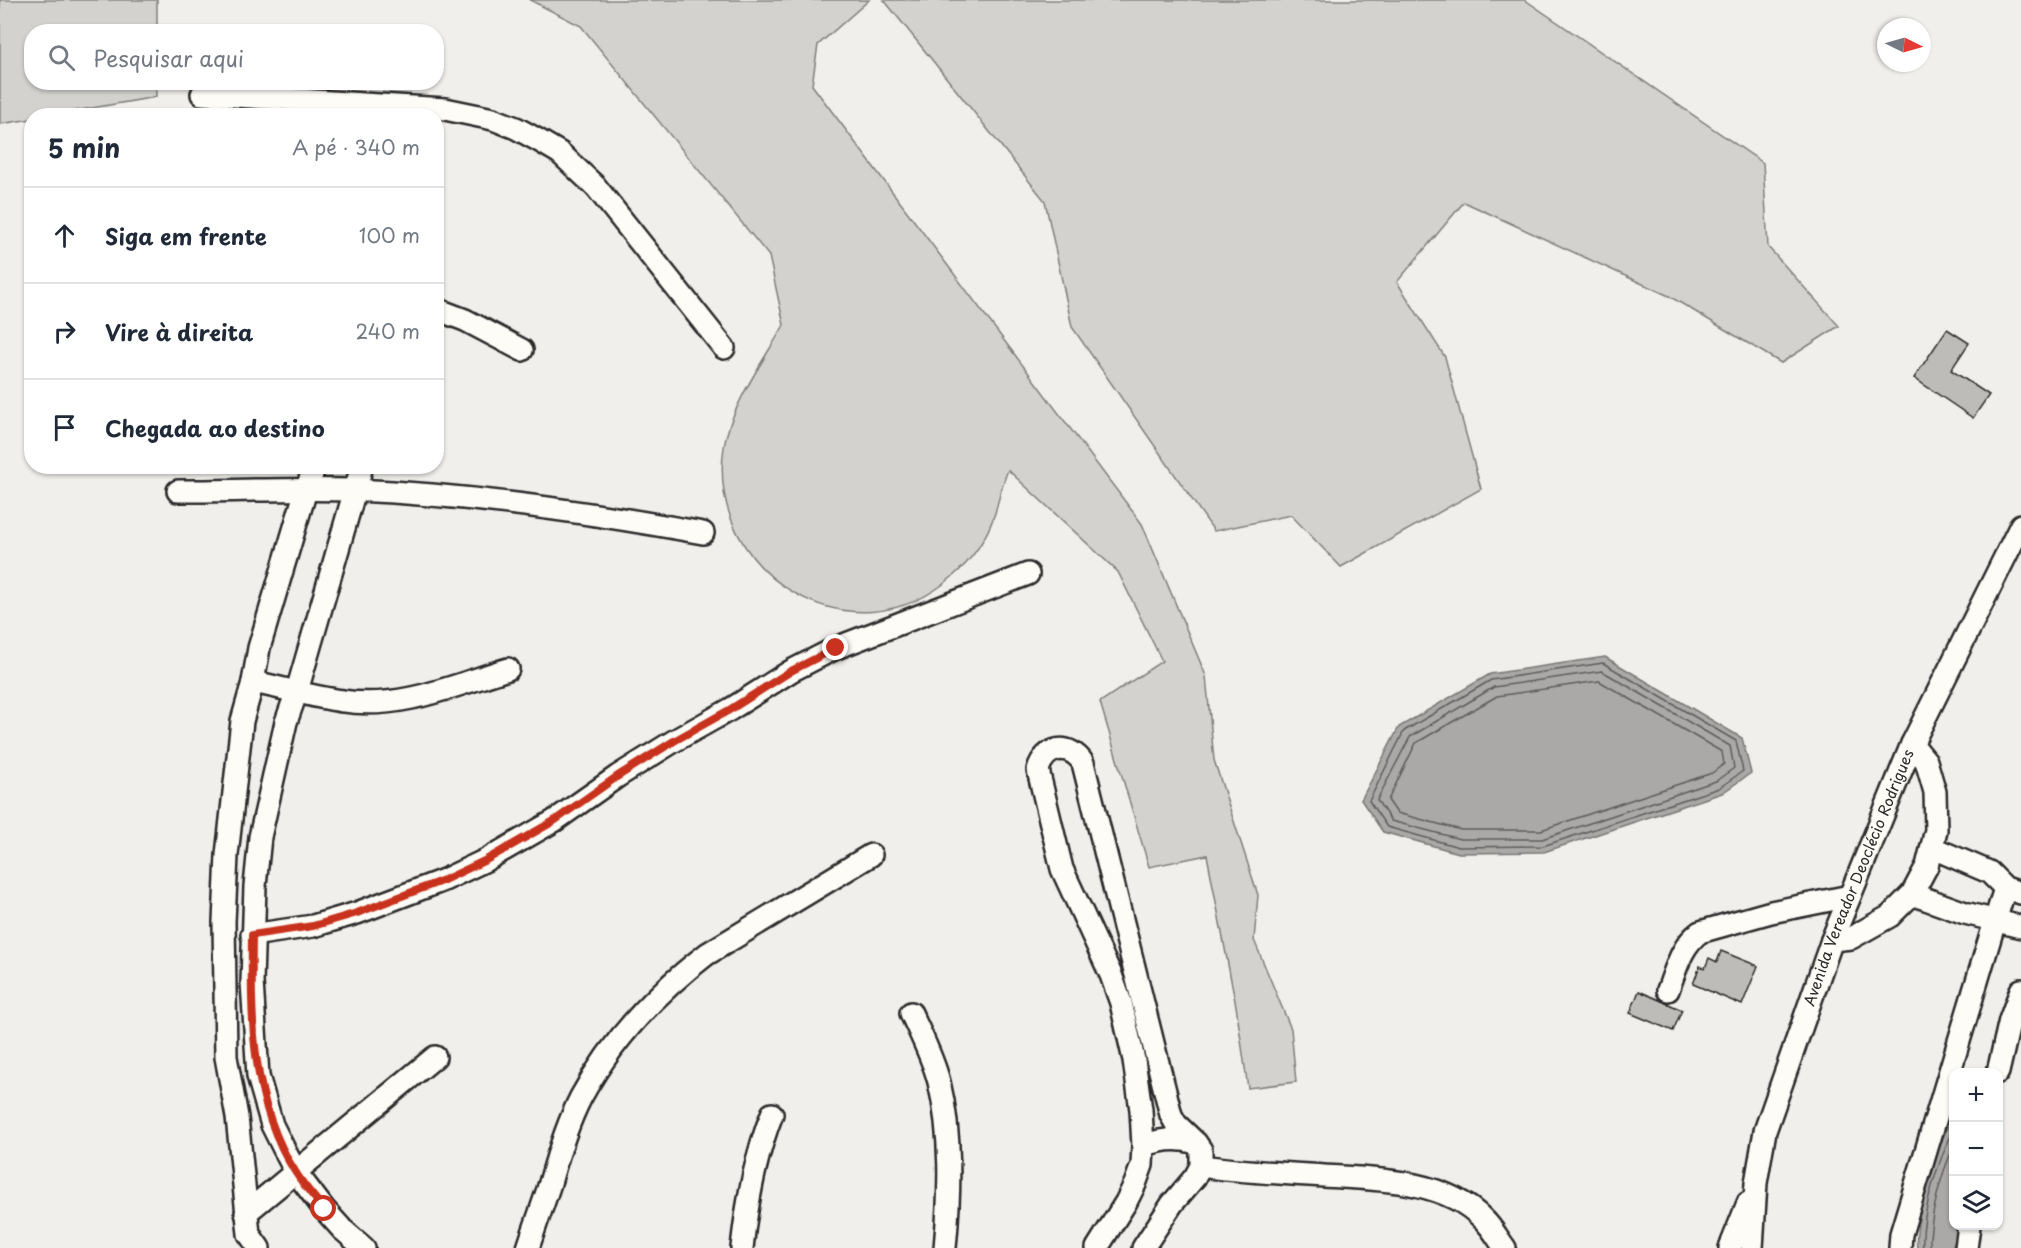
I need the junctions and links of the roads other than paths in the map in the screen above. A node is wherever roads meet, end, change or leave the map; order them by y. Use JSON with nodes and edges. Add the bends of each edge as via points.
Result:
{"nodes":[{"id":1,"x":202,"y":94,"type":"dead end"},
{"id":2,"x":367,"y":108,"type":"edge"},
{"id":3,"x":444,"y":111,"type":"edge"},
{"id":4,"x":444,"y":312,"type":"edge"},
{"id":5,"x":724,"y":348,"type":"dead end"},
{"id":6,"x":522,"y":350,"type":"dead end"},
{"id":7,"x":312,"y":474,"type":"edge"},
{"id":8,"x":360,"y":474,"type":"edge"},
{"id":9,"x":306,"y":490,"type":"junction"},
{"id":10,"x":355,"y":490,"type":"junction"},
{"id":11,"x":178,"y":492,"type":"dead end"},
{"id":12,"x":2021,"y":525,"type":"edge"},
{"id":13,"x":702,"y":533,"type":"dead end"},
{"id":14,"x":1028,"y":574,"type":"dead end"},
{"id":15,"x":508,"y":669,"type":"dead end"},
{"id":16,"x":253,"y":682,"type":"junction"},
{"id":17,"x":297,"y":691,"type":"junction"},
{"id":18,"x":1911,"y":744,"type":"junction"},
{"id":19,"x":1933,"y":848,"type":"junction"},
{"id":20,"x":871,"y":855,"type":"dead end"},
{"id":21,"x":2013,"y":891,"type":"edge"},
{"id":22,"x":1912,"y":894,"type":"junction"},
{"id":23,"x":1850,"y":896,"type":"junction"},
{"id":24,"x":1996,"y":921,"type":"junction"},
{"id":25,"x":2021,"y":927,"type":"edge"},
{"id":26,"x":252,"y":935,"type":"junction"},
{"id":27,"x":1832,"y":940,"type":"junction"},
{"id":28,"x":1668,"y":990,"type":"dead end"},
{"id":29,"x":2021,"y":990,"type":"edge"},
{"id":30,"x":911,"y":1012,"type":"dead end"},
{"id":31,"x":435,"y":1058,"type":"dead end"},
{"id":32,"x":1999,"y":1068,"type":"edge"},
{"id":33,"x":772,"y":1114,"type":"dead end"},
{"id":34,"x":1196,"y":1143,"type":"junction"},
{"id":35,"x":1143,"y":1146,"type":"junction"},
{"id":36,"x":1201,"y":1166,"type":"junction"},
{"id":37,"x":295,"y":1171,"type":"junction"},
{"id":38,"x":1756,"y":1183,"type":"junction"},
{"id":39,"x":246,"y":1213,"type":"junction"},
{"id":40,"x":1968,"y":1230,"type":"edge"},
{"id":41,"x":259,"y":1248,"type":"edge"},
{"id":42,"x":364,"y":1248,"type":"edge"},
{"id":43,"x":528,"y":1248,"type":"edge"},
{"id":44,"x":742,"y":1248,"type":"edge"},
{"id":45,"x":945,"y":1248,"type":"edge"},
{"id":46,"x":1097,"y":1248,"type":"edge"},
{"id":47,"x":1143,"y":1248,"type":"edge"},
{"id":48,"x":1505,"y":1248,"type":"edge"},
{"id":49,"x":1730,"y":1248,"type":"edge"},
{"id":50,"x":1752,"y":1248,"type":"edge"},
{"id":51,"x":1900,"y":1248,"type":"edge"},
{"id":52,"x":1966,"y":1248,"type":"edge"}],
"edges":[{"from":1,"to":2,"type":"street"},
{"from":3,"to":5,"type":"street","via":[[493,119],[560,153],[597,188]]},
{"from":4,"to":6,"type":"street"},
{"from":7,"to":9,"type":"street"},
{"from":8,"to":10,"type":"street"},
{"from":9,"to":10,"type":"street"},
{"from":9,"to":11,"type":"street"},
{"from":9,"to":16,"type":"street","via":[[259,648]]},
{"from":10,"to":13,"type":"street","via":[[563,510]]},
{"from":10,"to":17,"type":"street"},
{"from":12,"to":18,"type":"street","name":"Avenida Vereador Deoclécio Rodrigues"},
{"from":14,"to":26,"type":"street","via":[[836,648],[791,671],[618,776],[529,836],[444,880],[324,922]]},
{"from":15,"to":17,"type":"street","via":[[422,697],[396,700],[345,702]]},
{"from":16,"to":17,"type":"street"},
{"from":16,"to":39,"type":"street","via":[[242,721],[234,777],[224,922],[226,1056],[237,1117]]},
{"from":17,"to":26,"type":"street","via":[[286,722],[260,837]]},
{"from":18,"to":19,"type":"street","via":[[1926,761],[1935,792]]},
{"from":18,"to":23,"type":"street","name":"Avenida Vereador Deoclécio Rodrigues"},
{"from":19,"to":21,"type":"street","via":[[1989,872]]},
{"from":19,"to":22,"type":"street"},
{"from":20,"to":43,"type":"street","via":[[707,954],[638,1017],[581,1097]]},
{"from":21,"to":24,"type":"street"},
{"from":22,"to":24,"type":"street"},
{"from":22,"to":27,"type":"street","via":[[1890,916],[1851,938]]},
{"from":23,"to":27,"type":"street","name":"Avenida Vereador Deoclécio Rodrigues"},
{"from":23,"to":28,"type":"street","via":[[1700,932],[1681,955]]},
{"from":24,"to":25,"type":"street"},
{"from":24,"to":51,"type":"street","via":[[1900,1234]]},
{"from":26,"to":37,"type":"street","via":[[258,1076],[272,1125]]},
{"from":27,"to":38,"type":"street","name":"Avenida Vereador Deoclécio Rodrigues","via":[[1765,1131]]},
{"from":29,"to":32,"type":"street"},
{"from":30,"to":45,"type":"street","via":[[939,1081],[948,1187]]},
{"from":31,"to":37,"type":"street"},
{"from":33,"to":44,"type":"street","via":[[752,1180]]},
{"from":34,"to":35,"type":"street","via":[[1175,1139]]},
{"from":34,"to":35,"type":"street","via":[[1171,1115],[1083,763],[1072,752],[1057,749],[1044,757],[1038,770],[1062,869],[1121,1003],[1134,1060]]},
{"from":34,"to":36,"type":"street","via":[[1201,1150]]},
{"from":35,"to":46,"type":"street","via":[[1135,1184]]},
{"from":36,"to":47,"type":"street"},
{"from":36,"to":48,"type":"street","via":[[1387,1180],[1427,1188],[1483,1218]]},
{"from":37,"to":39,"type":"street"},
{"from":37,"to":42,"type":"street","via":[[324,1209]]},
{"from":38,"to":49,"type":"street"},
{"from":38,"to":50,"type":"street","name":"Avenida Vereador Deoclécio Rodrigues"},
{"from":39,"to":41,"type":"street","via":[[249,1234]]},
{"from":40,"to":52,"type":"street"}]}
